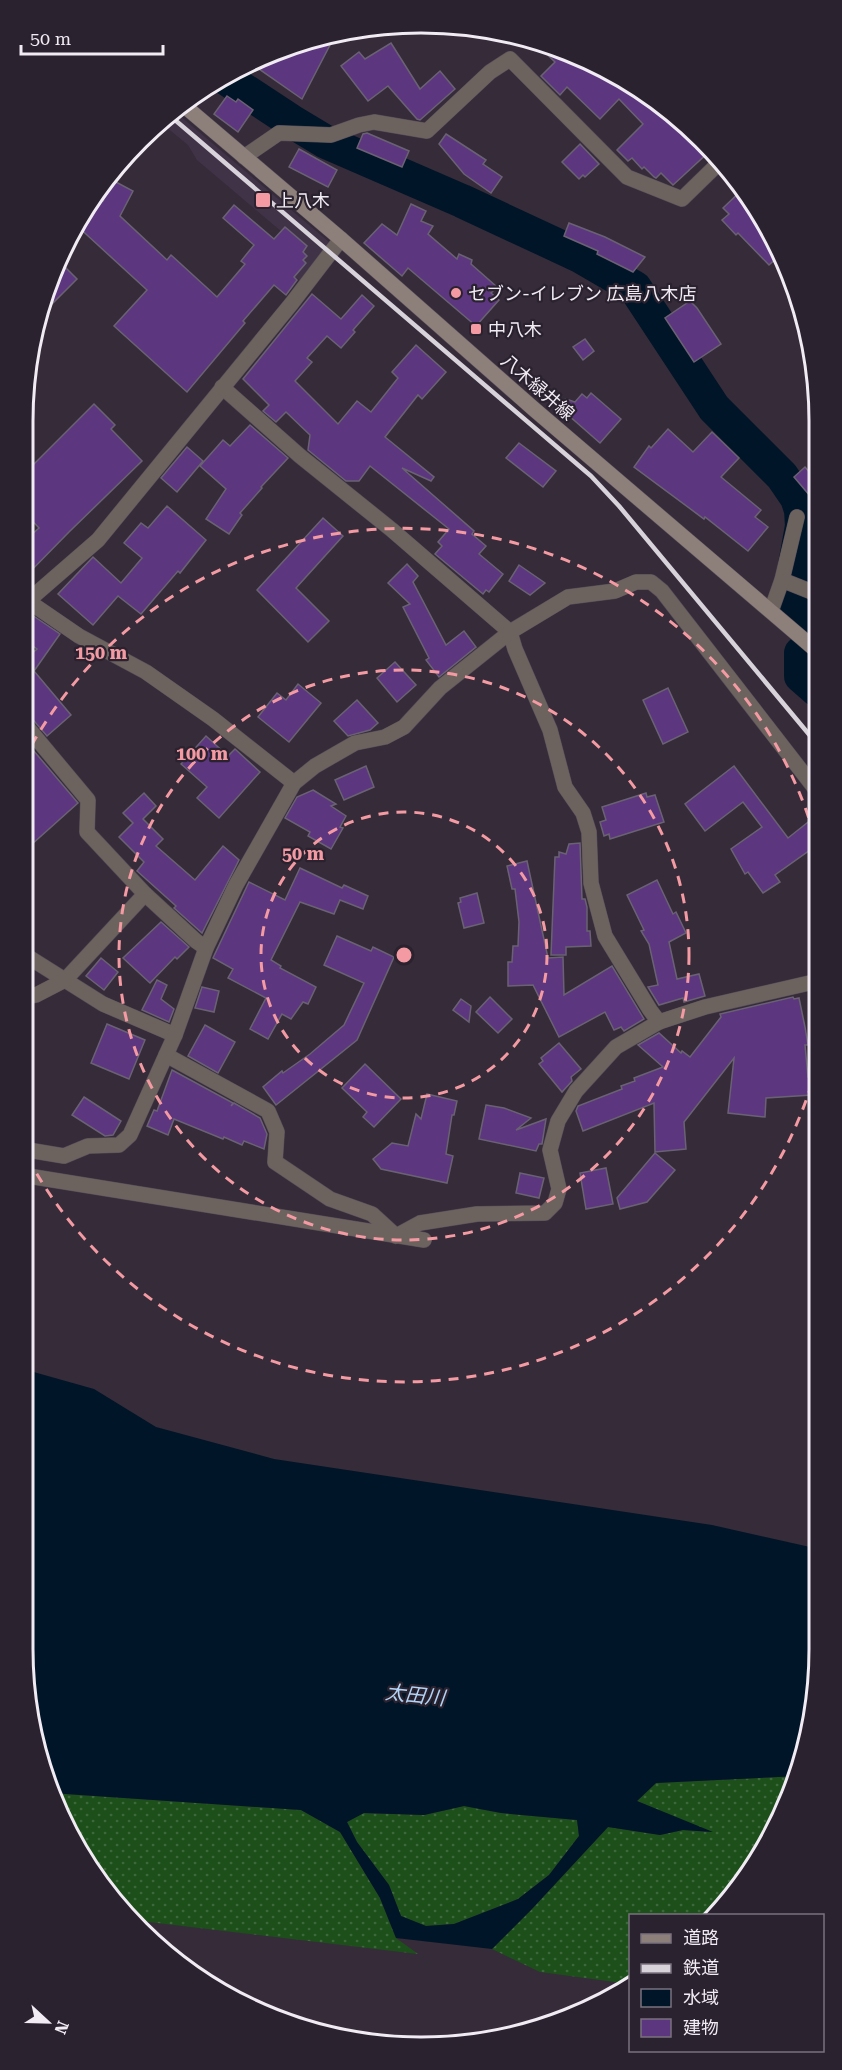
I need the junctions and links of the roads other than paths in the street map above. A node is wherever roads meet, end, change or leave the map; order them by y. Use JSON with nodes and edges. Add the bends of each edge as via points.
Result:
{"nodes":[{"id":1,"x":189,"y":110,"type":"edge"},
{"id":2,"x":244,"y":157,"type":"junction"},
{"id":3,"x":715,"y":167,"type":"edge"},
{"id":4,"x":341,"y":239,"type":"junction"},
{"id":5,"x":222,"y":387,"type":"junction"},
{"id":6,"x":797,"y":517,"type":"dead end"},
{"id":7,"x":790,"y":583,"type":"junction"},
{"id":8,"x":809,"y":591,"type":"edge"},
{"id":9,"x":33,"y":594,"type":"edge"},
{"id":10,"x":33,"y":607,"type":"edge"},
{"id":11,"x":771,"y":611,"type":"junction"},
{"id":12,"x":510,"y":632,"type":"junction"},
{"id":13,"x":809,"y":644,"type":"edge"},
{"id":14,"x":33,"y":734,"type":"edge"},
{"id":15,"x":809,"y":780,"type":"edge"},
{"id":16,"x":294,"y":783,"type":"junction"},
{"id":17,"x":145,"y":894,"type":"junction"},
{"id":18,"x":206,"y":948,"type":"junction"},
{"id":19,"x":33,"y":960,"type":"edge"},
{"id":20,"x":65,"y":980,"type":"junction"},
{"id":21,"x":809,"y":983,"type":"edge"},
{"id":22,"x":33,"y":996,"type":"edge"},
{"id":23,"x":658,"y":1022,"type":"junction"},
{"id":24,"x":176,"y":1035,"type":"junction"},
{"id":25,"x":166,"y":1055,"type":"junction"},
{"id":26,"x":33,"y":1151,"type":"edge"},
{"id":27,"x":33,"y":1177,"type":"edge"},
{"id":28,"x":396,"y":1236,"type":"junction"},
{"id":29,"x":424,"y":1240,"type":"dead end"}],
"edges":[{"from":1,"to":2,"type":"main road","name":"八木緑井線"},
{"from":2,"to":3,"type":"street","via":[[279,133],[331,135],[374,122],[428,131],[490,72],[510,59],[627,177],[682,199]]},
{"from":2,"to":4,"type":"main road","name":"八木緑井線"},
{"from":4,"to":5,"type":"street"},
{"from":4,"to":11,"type":"main road","name":"八木緑井線"},
{"from":5,"to":9,"type":"street","via":[[98,540]]},
{"from":5,"to":12,"type":"street"},
{"from":6,"to":7,"type":"street"},
{"from":7,"to":8,"type":"street"},
{"from":7,"to":11,"type":"street"},
{"from":10,"to":16,"type":"street","via":[[146,672]]},
{"from":11,"to":13,"type":"main road","name":"八木緑井線"},
{"from":12,"to":15,"type":"street","via":[[568,597],[651,582]]},
{"from":12,"to":16,"type":"street","via":[[440,688],[404,727],[385,737],[355,743]]},
{"from":12,"to":23,"type":"street","via":[[550,730],[565,787],[583,813],[589,832],[591,883],[605,936]]},
{"from":14,"to":17,"type":"street","via":[[88,800],[87,832]]},
{"from":16,"to":18,"type":"street","via":[[236,885]]},
{"from":17,"to":18,"type":"street"},
{"from":17,"to":20,"type":"street"},
{"from":18,"to":24,"type":"street"},
{"from":19,"to":20,"type":"street"},
{"from":20,"to":22,"type":"street"},
{"from":20,"to":24,"type":"street","via":[[103,1004]]},
{"from":21,"to":23,"type":"street"},
{"from":23,"to":28,"type":"street","via":[[616,1047],[576,1091],[558,1121],[550,1150],[559,1189],[555,1203],[545,1213],[477,1214],[420,1223]]},
{"from":24,"to":25,"type":"street"},
{"from":25,"to":26,"type":"street","via":[[130,1135],[119,1145],[88,1146],[64,1156]]},
{"from":25,"to":28,"type":"street","via":[[268,1111],[277,1132],[275,1162],[330,1199],[372,1214]]},
{"from":27,"to":28,"type":"street"},
{"from":28,"to":29,"type":"street"}]}
